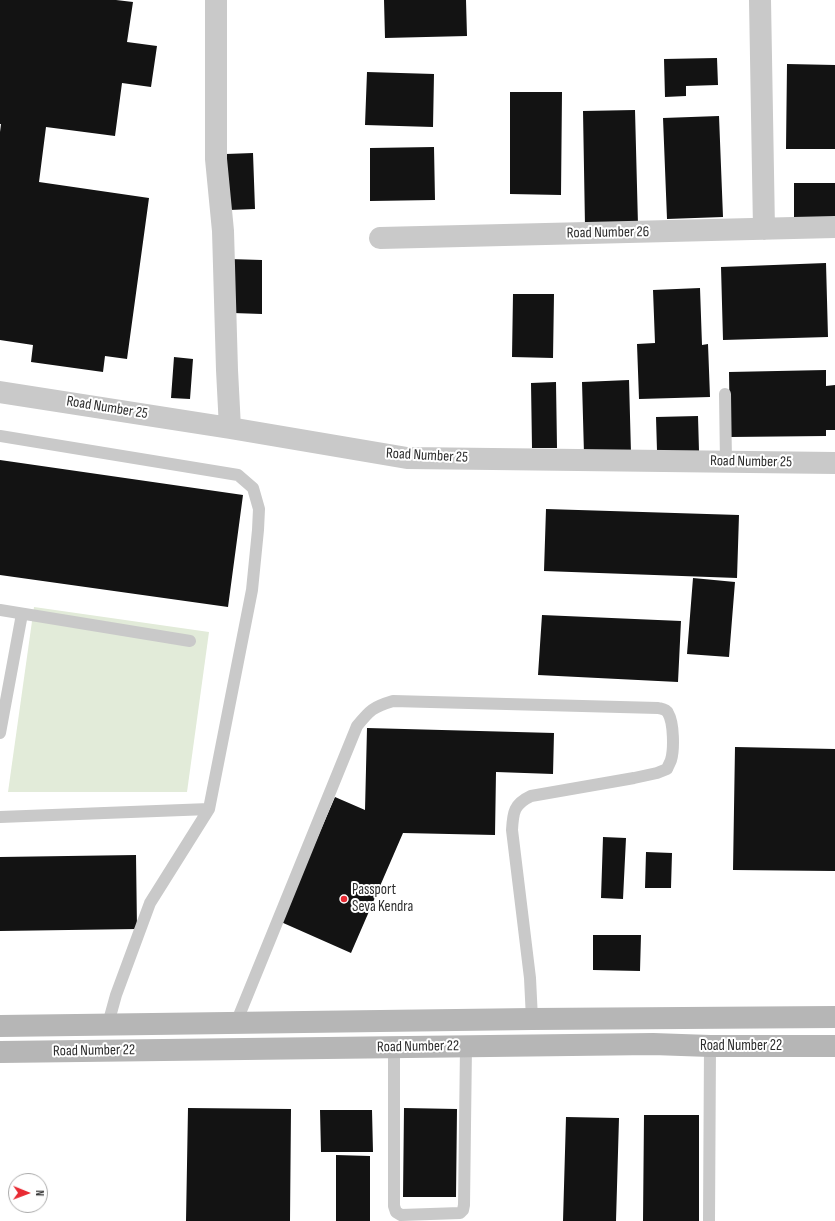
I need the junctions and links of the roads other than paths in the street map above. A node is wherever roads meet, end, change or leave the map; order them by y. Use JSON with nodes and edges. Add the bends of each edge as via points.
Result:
{"nodes":[{"id":1,"x":216,"y":0,"type":"edge"},
{"id":2,"x":760,"y":0,"type":"edge"},
{"id":3,"x":835,"y":227,"type":"edge"},
{"id":4,"x":764,"y":229,"type":"junction"},
{"id":5,"x":380,"y":238,"type":"dead end"},
{"id":6,"x":0,"y":392,"type":"edge"},
{"id":7,"x":725,"y":394,"type":"dead end"},
{"id":8,"x":230,"y":428,"type":"junction"},
{"id":9,"x":0,"y":436,"type":"edge"},
{"id":10,"x":726,"y":462,"type":"junction"},
{"id":11,"x":835,"y":464,"type":"edge"},
{"id":12,"x":0,"y":610,"type":"edge"},
{"id":13,"x":22,"y":614,"type":"junction"},
{"id":14,"x":190,"y":641,"type":"dead end"},
{"id":15,"x":0,"y":733,"type":"edge"},
{"id":16,"x":209,"y":809,"type":"junction"},
{"id":17,"x":0,"y":817,"type":"edge"},
{"id":18,"x":835,"y":1017,"type":"edge"},
{"id":19,"x":532,"y":1018,"type":"junction"},
{"id":20,"x":563,"y":1018,"type":"junction"},
{"id":21,"x":236,"y":1023,"type":"junction"},
{"id":22,"x":108,"y":1024,"type":"junction"},
{"id":23,"x":0,"y":1026,"type":"edge"},
{"id":24,"x":563,"y":1045,"type":"junction"},
{"id":25,"x":466,"y":1046,"type":"junction"},
{"id":26,"x":710,"y":1046,"type":"junction"},
{"id":27,"x":835,"y":1046,"type":"edge"},
{"id":28,"x":394,"y":1048,"type":"junction"},
{"id":29,"x":0,"y":1052,"type":"edge"},
{"id":30,"x":709,"y":1221,"type":"edge"}],
"edges":[{"from":1,"to":8,"type":"street","via":[[216,159],[223,231]]},
{"from":2,"to":4,"type":"street"},
{"from":3,"to":4,"type":"street","name":"Road Number 26"},
{"from":4,"to":5,"type":"street","name":"Road Number 26"},
{"from":6,"to":8,"type":"street","name":"Road Number 25"},
{"from":7,"to":10,"type":"lane"},
{"from":8,"to":10,"type":"street","name":"Road Number 25","via":[[407,458]]},
{"from":9,"to":16,"type":"lane","via":[[238,475],[253,488],[259,509],[252,590]]},
{"from":10,"to":11,"type":"street","name":"Road Number 25"},
{"from":12,"to":13,"type":"lane"},
{"from":13,"to":14,"type":"lane"},
{"from":13,"to":15,"type":"lane"},
{"from":16,"to":17,"type":"lane"},
{"from":16,"to":22,"type":"lane","via":[[150,903]]},
{"from":18,"to":20,"type":"main road","name":"Road Number 22"},
{"from":19,"to":20,"type":"main road","name":"Road Number 22"},
{"from":19,"to":21,"type":"main road","name":"Road Number 22"},
{"from":19,"to":21,"type":"lane","via":[[530,978],[512,830],[515,808],[531,796],[634,778],[667,769],[671,761],[671,724],[668,712],[664,709],[393,701],[378,705],[357,726]]},
{"from":20,"to":24,"type":"main road"},
{"from":21,"to":22,"type":"main road","name":"Road Number 22"},
{"from":22,"to":23,"type":"main road","name":"Road Number 22"},
{"from":24,"to":25,"type":"main road","name":"Road Number 22"},
{"from":24,"to":26,"type":"main road","name":"Road Number 22"},
{"from":25,"to":28,"type":"main road","name":"Road Number 22"},
{"from":25,"to":28,"type":"lane","via":[[463,1210],[460,1213],[401,1215],[396,1212],[394,1206]]},
{"from":26,"to":27,"type":"main road","name":"Road Number 22"},
{"from":26,"to":30,"type":"lane"},
{"from":28,"to":29,"type":"main road","name":"Road Number 22"}]}
